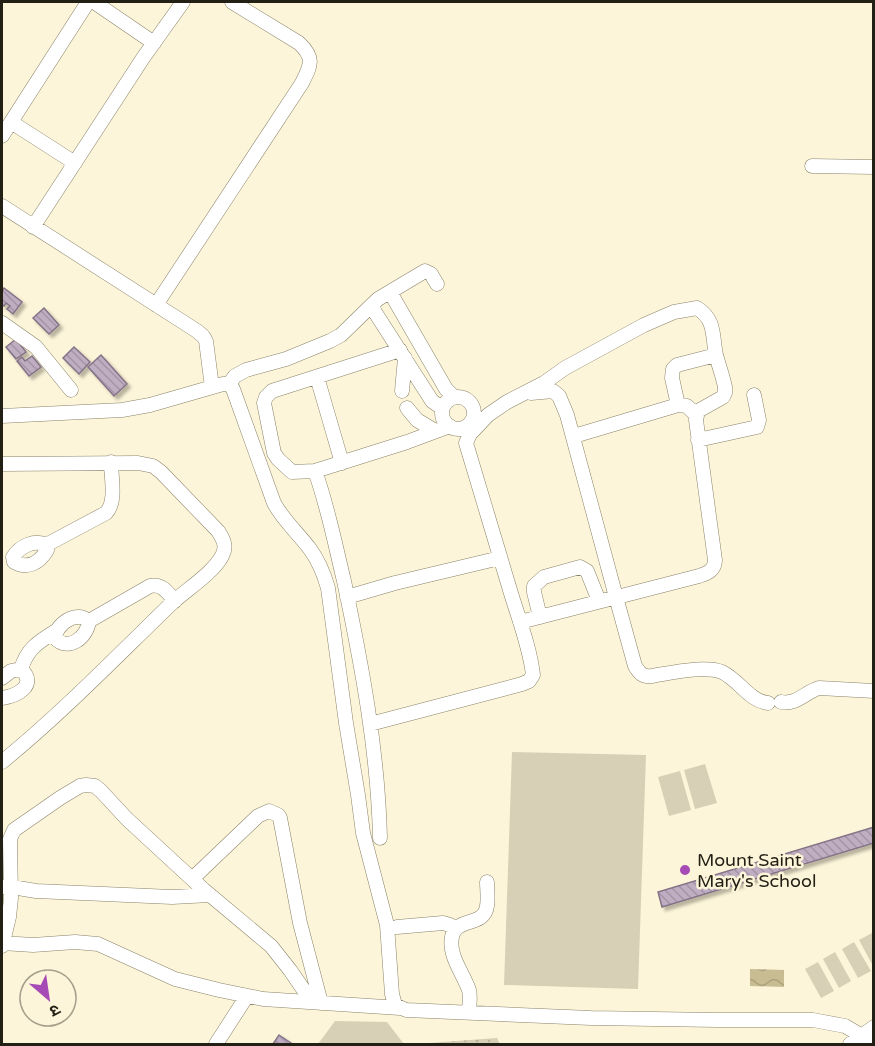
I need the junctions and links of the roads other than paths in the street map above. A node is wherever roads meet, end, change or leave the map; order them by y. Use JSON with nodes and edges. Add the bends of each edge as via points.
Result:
{"nodes":[{"id":1,"x":88,"y":2,"type":"edge"},
{"id":2,"x":94,"y":2,"type":"edge"},
{"id":3,"x":183,"y":2,"type":"edge"},
{"id":4,"x":232,"y":2,"type":"edge"},
{"id":5,"x":154,"y":42,"type":"junction"},
{"id":6,"x":11,"y":122,"type":"junction"},
{"id":7,"x":2,"y":136,"type":"edge"},
{"id":8,"x":75,"y":163,"type":"junction"},
{"id":9,"x":812,"y":166,"type":"dead end"},
{"id":10,"x":873,"y":167,"type":"edge"},
{"id":11,"x":2,"y":206,"type":"edge"},
{"id":12,"x":33,"y":227,"type":"junction"},
{"id":13,"x":437,"y":284,"type":"dead end"},
{"id":14,"x":390,"y":292,"type":"junction"},
{"id":15,"x":156,"y":305,"type":"junction"},
{"id":16,"x":371,"y":306,"type":"junction"},
{"id":17,"x":2,"y":323,"type":"edge"},
{"id":18,"x":402,"y":354,"type":"junction"},
{"id":19,"x":716,"y":355,"type":"junction"},
{"id":20,"x":317,"y":377,"type":"junction"},
{"id":21,"x":229,"y":384,"type":"junction"},
{"id":22,"x":212,"y":387,"type":"junction"},
{"id":23,"x":71,"y":390,"type":"dead end"},
{"id":24,"x":402,"y":391,"type":"dead end"},
{"id":25,"x":523,"y":394,"type":"junction"},
{"id":26,"x":754,"y":395,"type":"dead end"},
{"id":27,"x":454,"y":398,"type":"junction"},
{"id":28,"x":678,"y":405,"type":"junction"},
{"id":29,"x":500,"y":407,"type":"junction"},
{"id":30,"x":407,"y":408,"type":"dead end"},
{"id":31,"x":442,"y":408,"type":"junction"},
{"id":32,"x":696,"y":415,"type":"junction"},
{"id":33,"x":2,"y":416,"type":"edge"},
{"id":34,"x":474,"y":416,"type":"junction"},
{"id":35,"x":435,"y":431,"type":"junction"},
{"id":36,"x":460,"y":431,"type":"junction"},
{"id":37,"x":574,"y":436,"type":"junction"},
{"id":38,"x":698,"y":440,"type":"junction"},
{"id":39,"x":111,"y":462,"type":"junction"},
{"id":40,"x":342,"y":463,"type":"junction"},
{"id":41,"x":2,"y":464,"type":"edge"},
{"id":42,"x":315,"y":471,"type":"junction"},
{"id":43,"x":46,"y":545,"type":"dead end"},
{"id":44,"x":501,"y":558,"type":"junction"},
{"id":45,"x":347,"y":597,"type":"junction"},
{"id":46,"x":616,"y":597,"type":"junction"},
{"id":47,"x":174,"y":601,"type":"junction"},
{"id":48,"x":599,"y":601,"type":"junction"},
{"id":49,"x":540,"y":617,"type":"junction"},
{"id":50,"x":89,"y":621,"type":"junction"},
{"id":51,"x":519,"y":622,"type":"junction"},
{"id":52,"x":56,"y":632,"type":"junction"},
{"id":53,"x":21,"y":669,"type":"junction"},
{"id":54,"x":2,"y":678,"type":"edge"},
{"id":55,"x":873,"y":691,"type":"edge"},
{"id":56,"x":2,"y":698,"type":"edge"},
{"id":57,"x":370,"y":724,"type":"junction"},
{"id":58,"x":2,"y":762,"type":"edge"},
{"id":59,"x":380,"y":838,"type":"dead end"},
{"id":60,"x":192,"y":879,"type":"junction"},
{"id":61,"x":488,"y":882,"type":"dead end"},
{"id":62,"x":7,"y":887,"type":"edge"},
{"id":63,"x":210,"y":895,"type":"junction"},
{"id":64,"x":397,"y":927,"type":"dead end"},
{"id":65,"x":454,"y":929,"type":"junction"},
{"id":66,"x":2,"y":944,"type":"edge"},
{"id":67,"x":247,"y":996,"type":"junction"},
{"id":68,"x":317,"y":1002,"type":"junction"},
{"id":69,"x":400,"y":1008,"type":"junction"},
{"id":70,"x":469,"y":1013,"type":"junction"},
{"id":71,"x":873,"y":1027,"type":"edge"},
{"id":72,"x":860,"y":1042,"type":"edge"},
{"id":73,"x":216,"y":1044,"type":"edge"}],
"edges":[{"from":1,"to":6,"type":"street"},
{"from":2,"to":5,"type":"street"},
{"from":3,"to":5,"type":"street"},
{"from":4,"to":15,"type":"street","via":[[300,43],[307,50],[310,67]]},
{"from":5,"to":8,"type":"street"},
{"from":6,"to":7,"type":"street"},
{"from":6,"to":8,"type":"street"},
{"from":8,"to":12,"type":"street"},
{"from":9,"to":10,"type":"street"},
{"from":11,"to":12,"type":"street"},
{"from":12,"to":15,"type":"street"},
{"from":13,"to":14,"type":"street","via":[[425,271]]},
{"from":14,"to":16,"type":"street"},
{"from":14,"to":27,"type":"street"},
{"from":15,"to":22,"type":"street","via":[[203,336]]},
{"from":16,"to":18,"type":"street"},
{"from":16,"to":21,"type":"street","via":[[341,335],[286,359],[246,370]]},
{"from":17,"to":23,"type":"street","via":[[36,347]]},
{"from":18,"to":20,"type":"street"},
{"from":18,"to":24,"type":"street"},
{"from":18,"to":31,"type":"street","via":[[432,401]]},
{"from":19,"to":25,"type":"street","via":[[705,313],[697,308],[680,310],[565,368]]},
{"from":19,"to":28,"type":"street","via":[[673,369]]},
{"from":19,"to":32,"type":"street","via":[[725,393]]},
{"from":20,"to":40,"type":"street"},
{"from":20,"to":42,"type":"street","via":[[272,391],[264,403],[278,459],[292,472]]},
{"from":21,"to":22,"type":"street"},
{"from":21,"to":69,"type":"street","via":[[274,503],[311,550],[328,588],[362,828],[387,925],[393,1000]]},
{"from":22,"to":33,"type":"street","via":[[122,410]]},
{"from":25,"to":29,"type":"street"},
{"from":25,"to":37,"type":"street","via":[[553,391],[559,396]]},
{"from":26,"to":38,"type":"street","via":[[757,427]]},
{"from":27,"to":31,"type":"street"},
{"from":27,"to":34,"type":"street","via":[[468,400]]},
{"from":28,"to":32,"type":"street","via":[[687,406]]},
{"from":28,"to":37,"type":"street"},
{"from":29,"to":34,"type":"street"},
{"from":29,"to":34,"type":"street","via":[[486,404]]},
{"from":30,"to":35,"type":"street"},
{"from":31,"to":36,"type":"street","via":[[445,422]]},
{"from":32,"to":38,"type":"street"},
{"from":34,"to":36,"type":"street"},
{"from":35,"to":36,"type":"street"},
{"from":35,"to":40,"type":"street"},
{"from":36,"to":44,"type":"street"},
{"from":37,"to":46,"type":"street"},
{"from":38,"to":46,"type":"street","via":[[715,560],[713,569]]},
{"from":39,"to":41,"type":"street"},
{"from":39,"to":43,"type":"street","via":[[110,510]]},
{"from":39,"to":47,"type":"street","via":[[153,466],[223,539],[225,547],[217,563]]},
{"from":40,"to":42,"type":"street"},
{"from":42,"to":45,"type":"street"},
{"from":44,"to":45,"type":"street"},
{"from":44,"to":51,"type":"street"},
{"from":45,"to":57,"type":"street"},
{"from":46,"to":48,"type":"street"},
{"from":46,"to":55,"type":"street","via":[[641,675],[721,672],[760,702],[791,703],[819,688]]},
{"from":47,"to":50,"type":"street","via":[[162,587],[154,585]]},
{"from":47,"to":58,"type":"street","via":[[58,714]]},
{"from":48,"to":49,"type":"street"},
{"from":48,"to":49,"type":"street","via":[[587,571],[580,567],[544,577],[534,586]]},
{"from":49,"to":51,"type":"street"},
{"from":50,"to":52,"type":"street","via":[[74,618],[61,624]]},
{"from":50,"to":52,"type":"street","via":[[84,635],[73,642],[59,642]]},
{"from":51,"to":57,"type":"street","via":[[532,667],[529,681]]},
{"from":52,"to":53,"type":"street","via":[[31,649]]},
{"from":53,"to":54,"type":"street"},
{"from":53,"to":56,"type":"street","via":[[26,687]]},
{"from":57,"to":59,"type":"street"},
{"from":60,"to":62,"type":"street","via":[[101,791],[86,785],[43,808],[14,830]]},
{"from":60,"to":63,"type":"street"},
{"from":60,"to":68,"type":"street","via":[[258,816],[269,812],[278,815]]},
{"from":61,"to":65,"type":"street","via":[[484,914]]},
{"from":62,"to":63,"type":"street","via":[[172,897]]},
{"from":62,"to":66,"type":"street","via":[[9,917]]},
{"from":63,"to":68,"type":"street","via":[[275,950]]},
{"from":64,"to":65,"type":"street","via":[[443,923]]},
{"from":65,"to":70,"type":"street","via":[[451,941],[470,993]]},
{"from":66,"to":67,"type":"street","via":[[102,945],[176,979]]},
{"from":67,"to":68,"type":"street"},
{"from":67,"to":73,"type":"street"},
{"from":68,"to":69,"type":"street"},
{"from":69,"to":70,"type":"street"},
{"from":70,"to":72,"type":"street","via":[[813,1020],[845,1026]]},
{"from":71,"to":72,"type":"street"}]}
